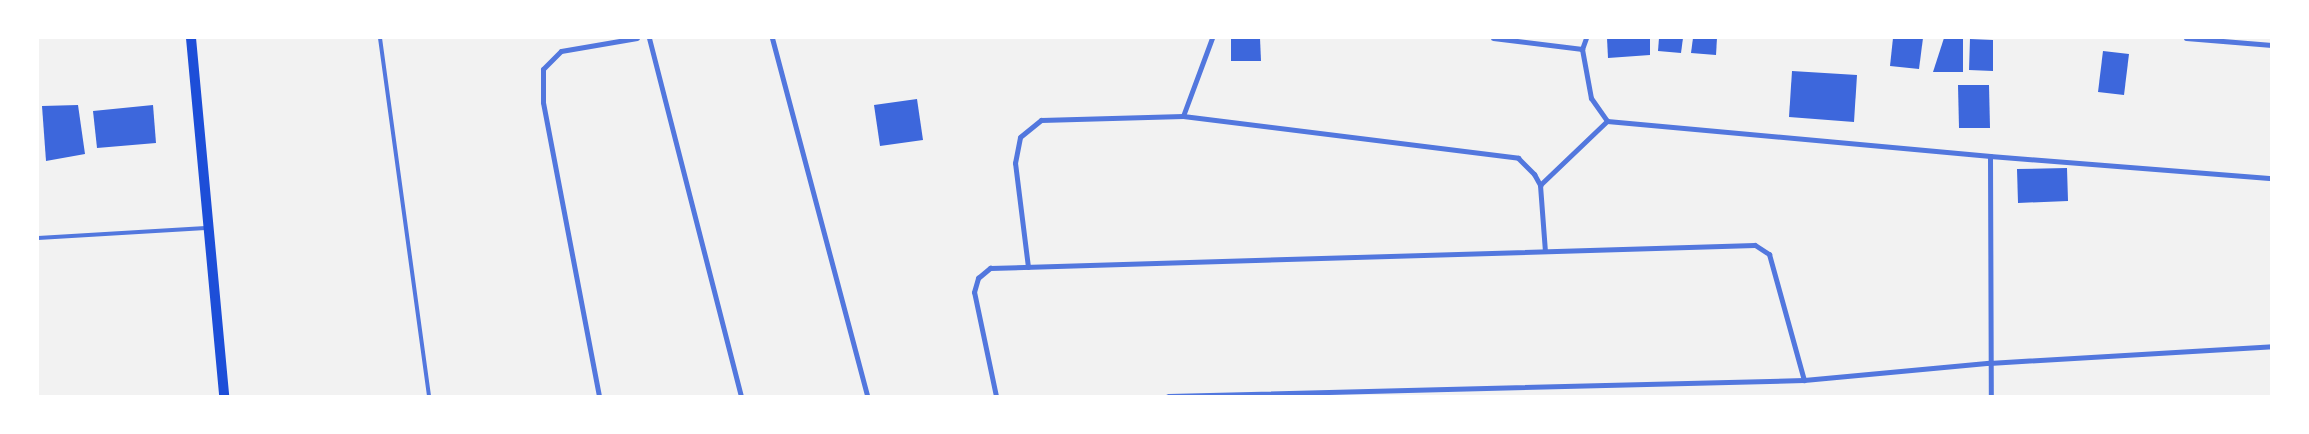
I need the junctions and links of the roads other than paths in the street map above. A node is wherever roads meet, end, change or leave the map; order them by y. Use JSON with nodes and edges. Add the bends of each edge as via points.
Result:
{"nodes":[{"id":1,"x":191,"y":38,"type":"edge"},
{"id":2,"x":380,"y":38,"type":"edge"},
{"id":3,"x":636,"y":38,"type":"edge"},
{"id":4,"x":649,"y":38,"type":"edge"},
{"id":5,"x":772,"y":38,"type":"edge"},
{"id":6,"x":1212,"y":38,"type":"edge"},
{"id":7,"x":1493,"y":38,"type":"edge"},
{"id":8,"x":1586,"y":38,"type":"edge"},
{"id":9,"x":2186,"y":38,"type":"edge"},
{"id":10,"x":2272,"y":45,"type":"edge"},
{"id":11,"x":1582,"y":49,"type":"junction"},
{"id":12,"x":1183,"y":116,"type":"junction"},
{"id":13,"x":1606,"y":121,"type":"junction"},
{"id":14,"x":1990,"y":156,"type":"junction"},
{"id":15,"x":2272,"y":178,"type":"edge"},
{"id":16,"x":1540,"y":185,"type":"junction"},
{"id":17,"x":209,"y":228,"type":"junction"},
{"id":18,"x":38,"y":238,"type":"edge"},
{"id":19,"x":1545,"y":251,"type":"junction"},
{"id":20,"x":1028,"y":267,"type":"junction"},
{"id":21,"x":2272,"y":346,"type":"edge"},
{"id":22,"x":1990,"y":363,"type":"junction"},
{"id":23,"x":1804,"y":380,"type":"junction"},
{"id":24,"x":224,"y":396,"type":"edge"},
{"id":25,"x":429,"y":396,"type":"edge"},
{"id":26,"x":599,"y":396,"type":"edge"},
{"id":27,"x":742,"y":396,"type":"edge"},
{"id":28,"x":867,"y":396,"type":"edge"},
{"id":29,"x":996,"y":396,"type":"edge"},
{"id":30,"x":1168,"y":396,"type":"edge"},
{"id":31,"x":1991,"y":396,"type":"edge"}],
"edges":[{"from":1,"to":17,"type":"main road"},
{"from":2,"to":25,"type":"lane"},
{"from":3,"to":26,"type":"street","via":[[561,50],[544,69],[543,102]]},
{"from":4,"to":27,"type":"street"},
{"from":5,"to":28,"type":"street"},
{"from":6,"to":12,"type":"street"},
{"from":7,"to":11,"type":"street"},
{"from":8,"to":11,"type":"street"},
{"from":9,"to":10,"type":"street"},
{"from":11,"to":13,"type":"street","via":[[1591,98]]},
{"from":12,"to":16,"type":"street","via":[[1518,158]]},
{"from":12,"to":20,"type":"street","via":[[1041,120],[1020,137],[1015,163]]},
{"from":13,"to":14,"type":"street"},
{"from":13,"to":16,"type":"street"},
{"from":14,"to":15,"type":"street"},
{"from":14,"to":22,"type":"street"},
{"from":16,"to":19,"type":"street"},
{"from":17,"to":18,"type":"lane"},
{"from":17,"to":24,"type":"main road"},
{"from":19,"to":20,"type":"street"},
{"from":19,"to":23,"type":"street","via":[[1755,245],[1769,254]]},
{"from":20,"to":29,"type":"street","via":[[990,268],[978,278],[974,292]]},
{"from":21,"to":22,"type":"street"},
{"from":22,"to":23,"type":"street"},
{"from":22,"to":31,"type":"street"},
{"from":23,"to":30,"type":"street"}]}
